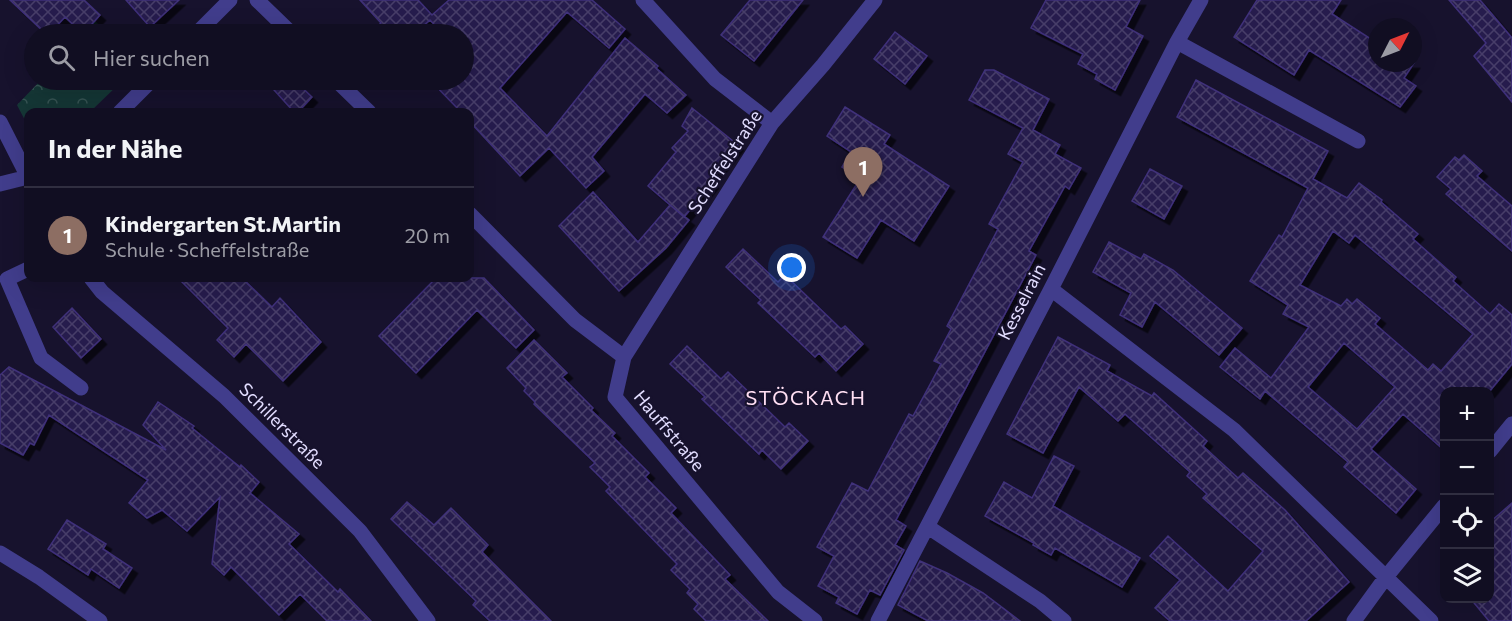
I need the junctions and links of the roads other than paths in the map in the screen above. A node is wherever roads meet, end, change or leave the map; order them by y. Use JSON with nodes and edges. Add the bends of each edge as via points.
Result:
{"nodes":[{"id":1,"x":230,"y":0,"type":"edge"},
{"id":2,"x":257,"y":0,"type":"edge"},
{"id":3,"x":643,"y":0,"type":"edge"},
{"id":4,"x":875,"y":0,"type":"edge"},
{"id":5,"x":1201,"y":0,"type":"edge"},
{"id":6,"x":206,"y":24,"type":"edge"},
{"id":7,"x":282,"y":24,"type":"edge"},
{"id":8,"x":1177,"y":42,"type":"junction"},
{"id":9,"x":142,"y":90,"type":"edge"},
{"id":10,"x":346,"y":90,"type":"edge"},
{"id":11,"x":124,"y":108,"type":"edge"},
{"id":12,"x":365,"y":108,"type":"edge"},
{"id":13,"x":0,"y":122,"type":"edge"},
{"id":14,"x":772,"y":123,"type":"junction"},
{"id":15,"x":1358,"y":141,"type":"dead end"},
{"id":16,"x":24,"y":169,"type":"edge"},
{"id":17,"x":24,"y":178,"type":"edge"},
{"id":18,"x":0,"y":184,"type":"edge"},
{"id":19,"x":474,"y":218,"type":"edge"},
{"id":20,"x":24,"y":271,"type":"edge"},
{"id":21,"x":94,"y":282,"type":"edge"},
{"id":22,"x":1051,"y":289,"type":"junction"},
{"id":23,"x":624,"y":357,"type":"junction"},
{"id":24,"x":81,"y":388,"type":"dead end"},
{"id":25,"x":1512,"y":424,"type":"edge"},
{"id":26,"x":1494,"y":446,"type":"edge"},
{"id":27,"x":1440,"y":511,"type":"edge"},
{"id":28,"x":928,"y":527,"type":"junction"},
{"id":29,"x":0,"y":553,"type":"edge"},
{"id":30,"x":1386,"y":577,"type":"junction"},
{"id":31,"x":100,"y":621,"type":"edge"},
{"id":32,"x":428,"y":621,"type":"edge"},
{"id":33,"x":815,"y":621,"type":"edge"},
{"id":34,"x":878,"y":621,"type":"edge"},
{"id":35,"x":1064,"y":621,"type":"edge"},
{"id":36,"x":1354,"y":621,"type":"edge"},
{"id":37,"x":1431,"y":621,"type":"edge"}],
"edges":[{"from":1,"to":6,"type":"street"},
{"from":2,"to":7,"type":"street"},
{"from":3,"to":14,"type":"street","via":[[716,79]]},
{"from":4,"to":14,"type":"street","name":"Scheffelstraße"},
{"from":5,"to":8,"type":"street","name":"Kesselrain"},
{"from":8,"to":15,"type":"street"},
{"from":8,"to":22,"type":"street","name":"Kesselrain"},
{"from":9,"to":11,"type":"street"},
{"from":10,"to":12,"type":"street"},
{"from":13,"to":16,"type":"street"},
{"from":14,"to":23,"type":"street","name":"Scheffelstraße"},
{"from":17,"to":18,"type":"street"},
{"from":19,"to":23,"type":"street","via":[[575,320]]},
{"from":20,"to":24,"type":"street","via":[[7,279],[42,358]]},
{"from":21,"to":32,"type":"street","name":"Schillerstraße","via":[[224,396],[360,531]]},
{"from":22,"to":28,"type":"street","name":"Kesselrain"},
{"from":22,"to":30,"type":"street","via":[[1234,430]]},
{"from":23,"to":33,"type":"street","name":"Hauffstraße","via":[[615,397],[778,592]]},
{"from":25,"to":26,"type":"street"},
{"from":27,"to":30,"type":"street"},
{"from":28,"to":34,"type":"street","name":"Kesselrain"},
{"from":28,"to":35,"type":"street"},
{"from":29,"to":31,"type":"street"},
{"from":30,"to":36,"type":"street"},
{"from":30,"to":37,"type":"street"}]}
